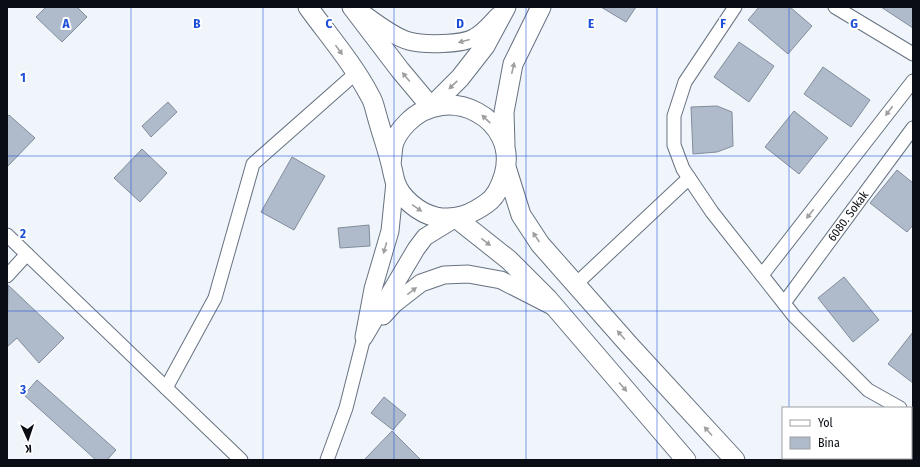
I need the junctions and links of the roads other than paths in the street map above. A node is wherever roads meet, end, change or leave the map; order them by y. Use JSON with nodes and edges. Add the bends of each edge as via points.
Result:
{"nodes":[{"id":1,"x":308,"y":7,"type":"edge"},
{"id":2,"x":352,"y":7,"type":"edge"},
{"id":3,"x":541,"y":7,"type":"edge"},
{"id":4,"x":735,"y":7,"type":"edge"},
{"id":5,"x":835,"y":7,"type":"edge"},
{"id":6,"x":506,"y":8,"type":"edge"},
{"id":7,"x":913,"y":54,"type":"edge"},
{"id":8,"x":356,"y":73,"type":"junction"},
{"id":9,"x":913,"y":80,"type":"edge"},
{"id":10,"x":430,"y":107,"type":"junction"},
{"id":11,"x":913,"y":128,"type":"edge"},
{"id":12,"x":505,"y":148,"type":"junction"},
{"id":13,"x":506,"y":167,"type":"junction"},
{"id":14,"x":393,"y":173,"type":"junction"},
{"id":15,"x":689,"y":178,"type":"junction"},
{"id":16,"x":456,"y":218,"type":"junction"},
{"id":17,"x":7,"y":235,"type":"edge"},
{"id":18,"x":27,"y":254,"type":"junction"},
{"id":19,"x":762,"y":275,"type":"junction"},
{"id":20,"x":7,"y":276,"type":"edge"},
{"id":21,"x":576,"y":284,"type":"junction"},
{"id":22,"x":784,"y":304,"type":"junction"},
{"id":23,"x":556,"y":309,"type":"junction"},
{"id":24,"x":364,"y":337,"type":"junction"},
{"id":25,"x":166,"y":388,"type":"junction"},
{"id":26,"x":898,"y":407,"type":"edge"},
{"id":27,"x":241,"y":460,"type":"edge"},
{"id":28,"x":327,"y":460,"type":"edge"},
{"id":29,"x":686,"y":460,"type":"edge"},
{"id":30,"x":735,"y":460,"type":"edge"}],
"edges":[{"from":1,"to":8,"type":"main road","one_way":true},
{"from":6,"to":2,"type":"street","one_way":true,"via":[[474,38],[436,44],[409,41]]},
{"from":10,"to":2,"type":"main road","one_way":true},
{"from":12,"to":3,"type":"main road","one_way":true,"via":[[504,112],[513,64]]},
{"from":4,"to":15,"type":"street","via":[[685,82],[674,116],[674,145]]},
{"from":5,"to":7,"type":"street"},
{"from":6,"to":10,"type":"main road","one_way":true,"via":[[485,46],[460,78]]},
{"from":8,"to":14,"type":"main road","via":[[371,98]]},
{"from":8,"to":25,"type":"street","via":[[253,164],[215,298]]},
{"from":9,"to":19,"type":"street","one_way":true},
{"from":12,"to":10,"type":"main road","one_way":true,"via":[[497,131],[484,116],[468,107],[449,104]]},
{"from":10,"to":14,"type":"main road","via":[[414,115],[401,129],[393,145]]},
{"from":11,"to":22,"type":"street","name":"6080. Sokak"},
{"from":12,"to":13,"type":"main road"},
{"from":13,"to":16,"type":"main road","via":[[501,186],[489,201],[474,212]]},
{"from":21,"to":13,"type":"main road","one_way":true,"via":[[540,244],[521,216]]},
{"from":14,"to":16,"type":"main road","one_way":true,"via":[[404,198],[419,210],[436,217]]},
{"from":14,"to":24,"type":"street","one_way":true,"via":[[390,231],[373,289]]},
{"from":15,"to":19,"type":"street","via":[[712,212]]},
{"from":15,"to":21,"type":"street"},
{"from":16,"to":23,"type":"main road","one_way":true,"via":[[509,260]]},
{"from":16,"to":24,"type":"street","via":[[425,237]]},
{"from":17,"to":18,"type":"street"},
{"from":18,"to":20,"type":"street"},
{"from":18,"to":25,"type":"street"},
{"from":19,"to":22,"type":"street"},
{"from":30,"to":21,"type":"main road","one_way":true},
{"from":22,"to":26,"type":"street","via":[[868,390]]},
{"from":24,"to":23,"type":"street","one_way":true,"via":[[394,304],[421,283],[444,275],[468,274],[500,280]]},
{"from":23,"to":29,"type":"main road","one_way":true},
{"from":24,"to":28,"type":"street","via":[[346,408]]},
{"from":25,"to":27,"type":"street"}]}
